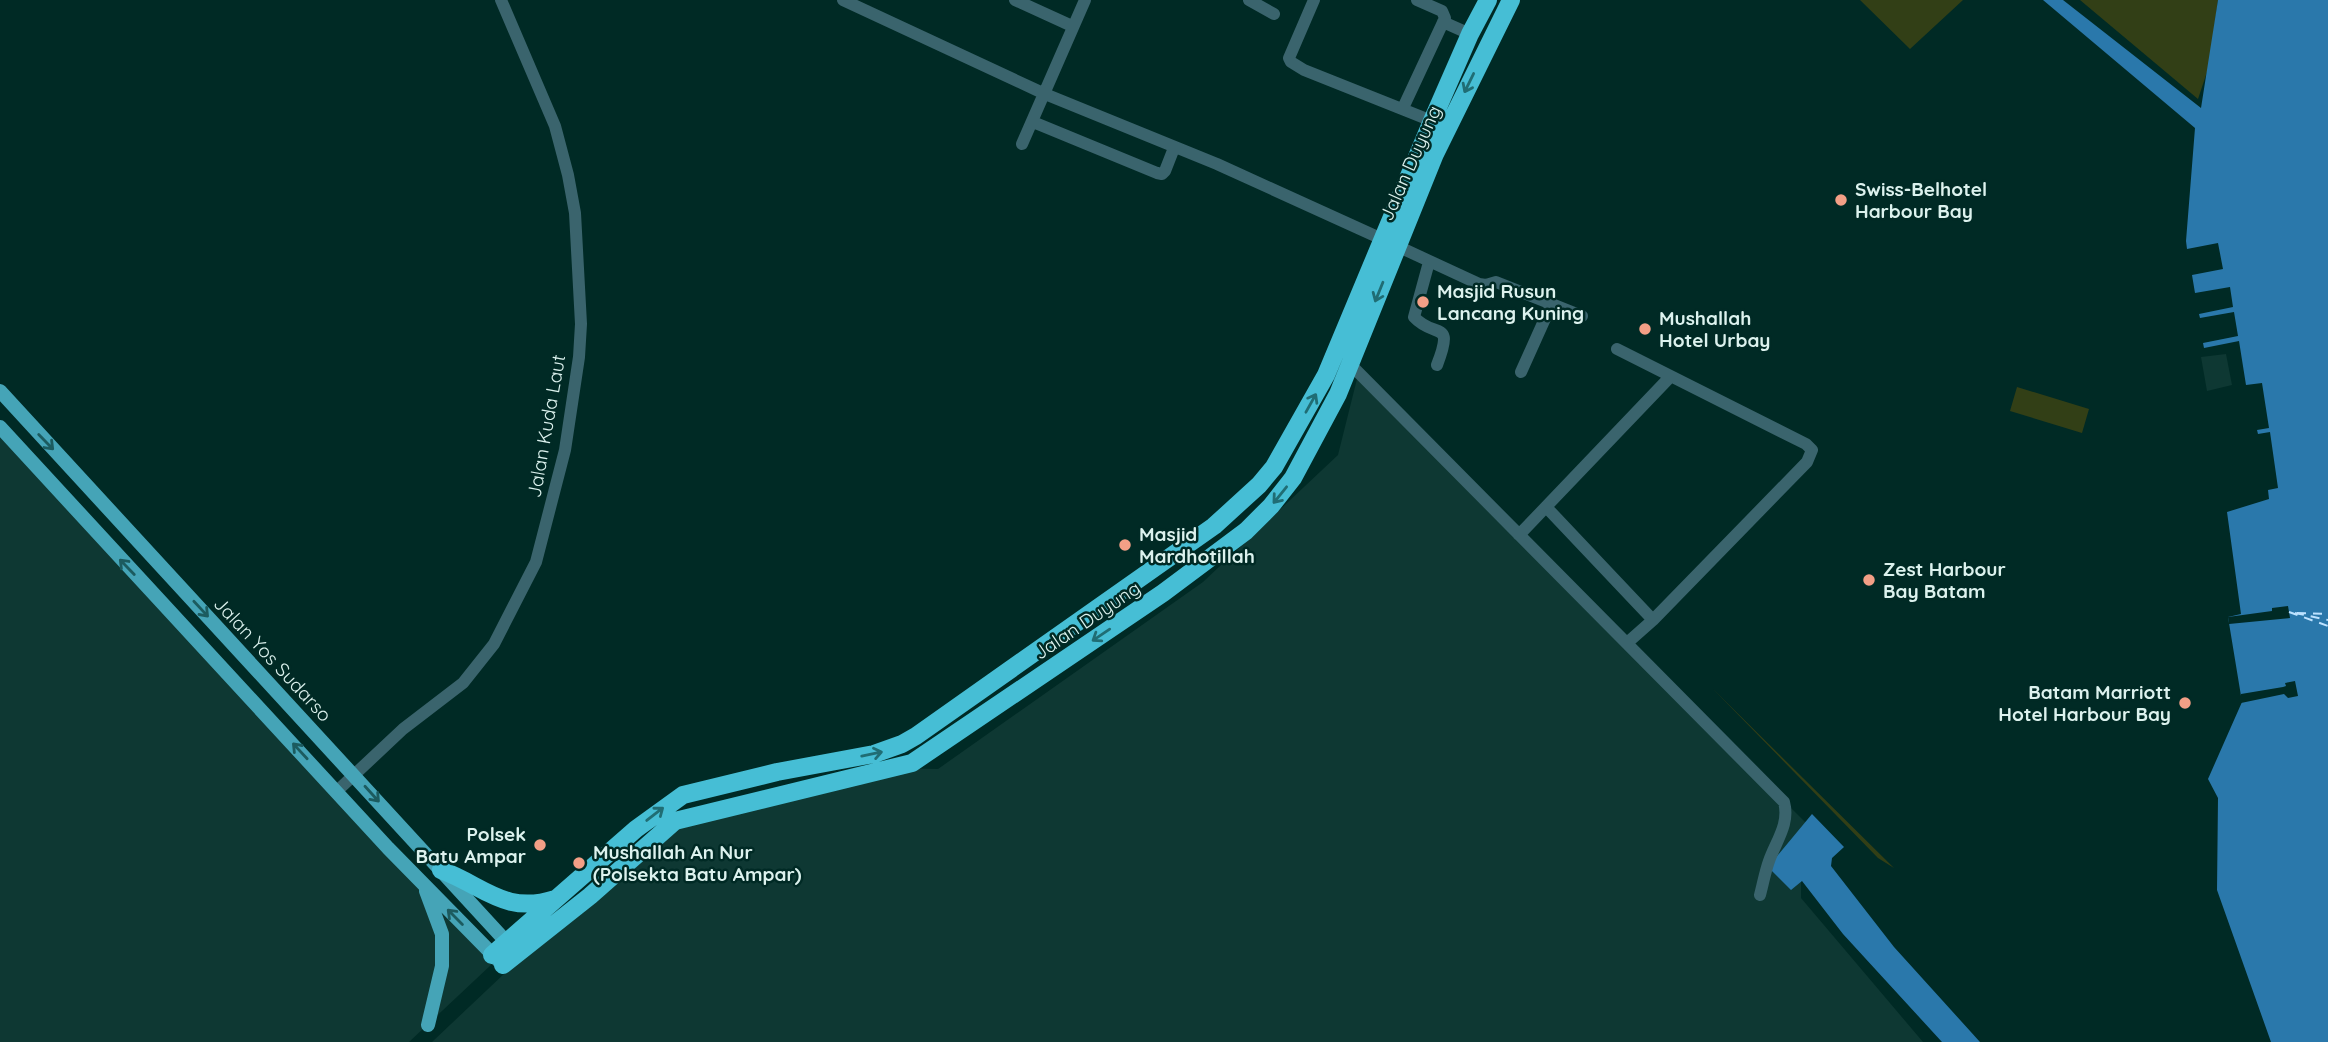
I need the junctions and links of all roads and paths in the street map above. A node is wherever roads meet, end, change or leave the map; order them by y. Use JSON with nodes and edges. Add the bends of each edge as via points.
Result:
{"nodes":[{"id":1,"x":501,"y":0,"type":"edge"},
{"id":2,"x":843,"y":0,"type":"edge"},
{"id":3,"x":1015,"y":0,"type":"edge"},
{"id":4,"x":1085,"y":0,"type":"edge"},
{"id":5,"x":1314,"y":0,"type":"edge"},
{"id":6,"x":1417,"y":0,"type":"edge"},
{"id":7,"x":1488,"y":0,"type":"edge"},
{"id":8,"x":1511,"y":0,"type":"edge"},
{"id":9,"x":1251,"y":1,"type":"edge"},
{"id":10,"x":1274,"y":14,"type":"dead end"},
{"id":11,"x":1443,"y":22,"type":"junction"},
{"id":12,"x":1072,"y":26,"type":"junction"},
{"id":13,"x":1467,"y":41,"type":"junction"},
{"id":14,"x":1483,"y":55,"type":"junction"},
{"id":15,"x":1045,"y":93,"type":"junction"},
{"id":16,"x":1403,"y":108,"type":"junction"},
{"id":17,"x":1432,"y":121,"type":"junction"},
{"id":18,"x":1033,"y":122,"type":"junction"},
{"id":19,"x":1022,"y":144,"type":"dead end"},
{"id":20,"x":1174,"y":148,"type":"junction"},
{"id":21,"x":1390,"y":243,"type":"junction"},
{"id":22,"x":1429,"y":262,"type":"junction"},
{"id":23,"x":1552,"y":303,"type":"junction"},
{"id":24,"x":1582,"y":316,"type":"dead end"},
{"id":25,"x":1618,"y":349,"type":"dead end"},
{"id":26,"x":1350,"y":364,"type":"junction"},
{"id":27,"x":1437,"y":365,"type":"dead end"},
{"id":28,"x":1521,"y":372,"type":"dead end"},
{"id":29,"x":1671,"y":377,"type":"junction"},
{"id":30,"x":0,"y":391,"type":"edge"},
{"id":31,"x":0,"y":427,"type":"edge"},
{"id":32,"x":1547,"y":508,"type":"junction"},
{"id":33,"x":1520,"y":535,"type":"junction"},
{"id":34,"x":1147,"y":573,"type":"junction"},
{"id":35,"x":1163,"y":593,"type":"junction"},
{"id":36,"x":1653,"y":620,"type":"junction"},
{"id":37,"x":1627,"y":643,"type":"junction"},
{"id":38,"x":355,"y":775,"type":"junction"},
{"id":39,"x":337,"y":791,"type":"junction"},
{"id":40,"x":441,"y":870,"type":"junction"},
{"id":41,"x":425,"y":886,"type":"junction"},
{"id":42,"x":1760,"y":895,"type":"dead end"},
{"id":43,"x":559,"y":897,"type":"junction"},
{"id":44,"x":505,"y":954,"type":"junction"},
{"id":45,"x":428,"y":1025,"type":"dead end"}],
"edges":[{"from":1,"to":38,"type":"street","name":"Jalan Kuda Laut","via":[[555,126],[575,213],[581,324],[565,450],[536,562],[494,644],[463,683],[403,729]]},
{"from":2,"to":15,"type":"street"},
{"from":3,"to":12,"type":"street"},
{"from":4,"to":12,"type":"street"},
{"from":5,"to":16,"type":"street","via":[[1289,61]]},
{"from":6,"to":11,"type":"street","via":[[1442,11]]},
{"from":7,"to":13,"type":"highway","name":"Jalan Duyung"},
{"from":8,"to":14,"type":"highway","name":"Jalan Duyung"},
{"from":9,"to":10,"type":"street"},
{"from":11,"to":13,"type":"street"},
{"from":11,"to":16,"type":"street"},
{"from":12,"to":15,"type":"street"},
{"from":13,"to":14,"type":"highway"},
{"from":13,"to":17,"type":"highway","name":"Jalan Duyung"},
{"from":14,"to":21,"type":"highway","name":"Jalan Duyung","one_way":true},
{"from":15,"to":18,"type":"street"},
{"from":15,"to":20,"type":"street"},
{"from":16,"to":17,"type":"street"},
{"from":17,"to":21,"type":"highway","name":"Jalan Duyung"},
{"from":18,"to":19,"type":"street"},
{"from":18,"to":20,"type":"street","via":[[1162,174]]},
{"from":20,"to":21,"type":"street"},
{"from":21,"to":22,"type":"street"},
{"from":21,"to":26,"type":"highway","name":"Jalan Duyung","one_way":true},
{"from":34,"to":21,"type":"highway","name":"Jalan Duyung","one_way":true,"via":[[1222,520],[1274,467],[1326,375]]},
{"from":22,"to":23,"type":"street","via":[[1483,285],[1496,282]]},
{"from":22,"to":27,"type":"street","via":[[1414,317],[1444,335]]},
{"from":23,"to":24,"type":"street"},
{"from":23,"to":28,"type":"street"},
{"from":25,"to":29,"type":"street"},
{"from":26,"to":33,"type":"street"},
{"from":26,"to":35,"type":"highway","name":"Jalan Duyung","one_way":true,"via":[[1283,492],[1246,531]]},
{"from":29,"to":32,"type":"street"},
{"from":29,"to":36,"type":"street","via":[[1806,444],[1812,454]]},
{"from":30,"to":38,"type":"main road","name":"Jalan Yos Sudarso","one_way":true},
{"from":39,"to":31,"type":"main road","one_way":true},
{"from":32,"to":33,"type":"street"},
{"from":32,"to":36,"type":"street"},
{"from":33,"to":37,"type":"street"},
{"from":34,"to":35,"type":"highway"},
{"from":43,"to":34,"type":"highway","name":"Jalan Duyung","one_way":true,"via":[[636,829],[683,796],[886,751],[916,736]]},
{"from":35,"to":44,"type":"highway","name":"Jalan Duyung","one_way":true,"via":[[912,763],[675,821],[590,896]]},
{"from":36,"to":37,"type":"street"},
{"from":37,"to":42,"type":"street","via":[[1784,802],[1784,828]]},
{"from":38,"to":39,"type":"street","name":"Jalan Kuda Laut"},
{"from":38,"to":40,"type":"main road","name":"Jalan Yos Sudarso","one_way":true},
{"from":39,"to":41,"type":"main road"},
{"from":40,"to":43,"type":"highway","via":[[513,903],[536,904]]},
{"from":40,"to":44,"type":"main road","name":"Jalan Yos Sudarso"},
{"from":44,"to":41,"type":"main road","one_way":true},
{"from":41,"to":45,"type":"main road","via":[[442,934],[442,966]]},
{"from":43,"to":44,"type":"highway","name":"Jalan Duyung"}]}
